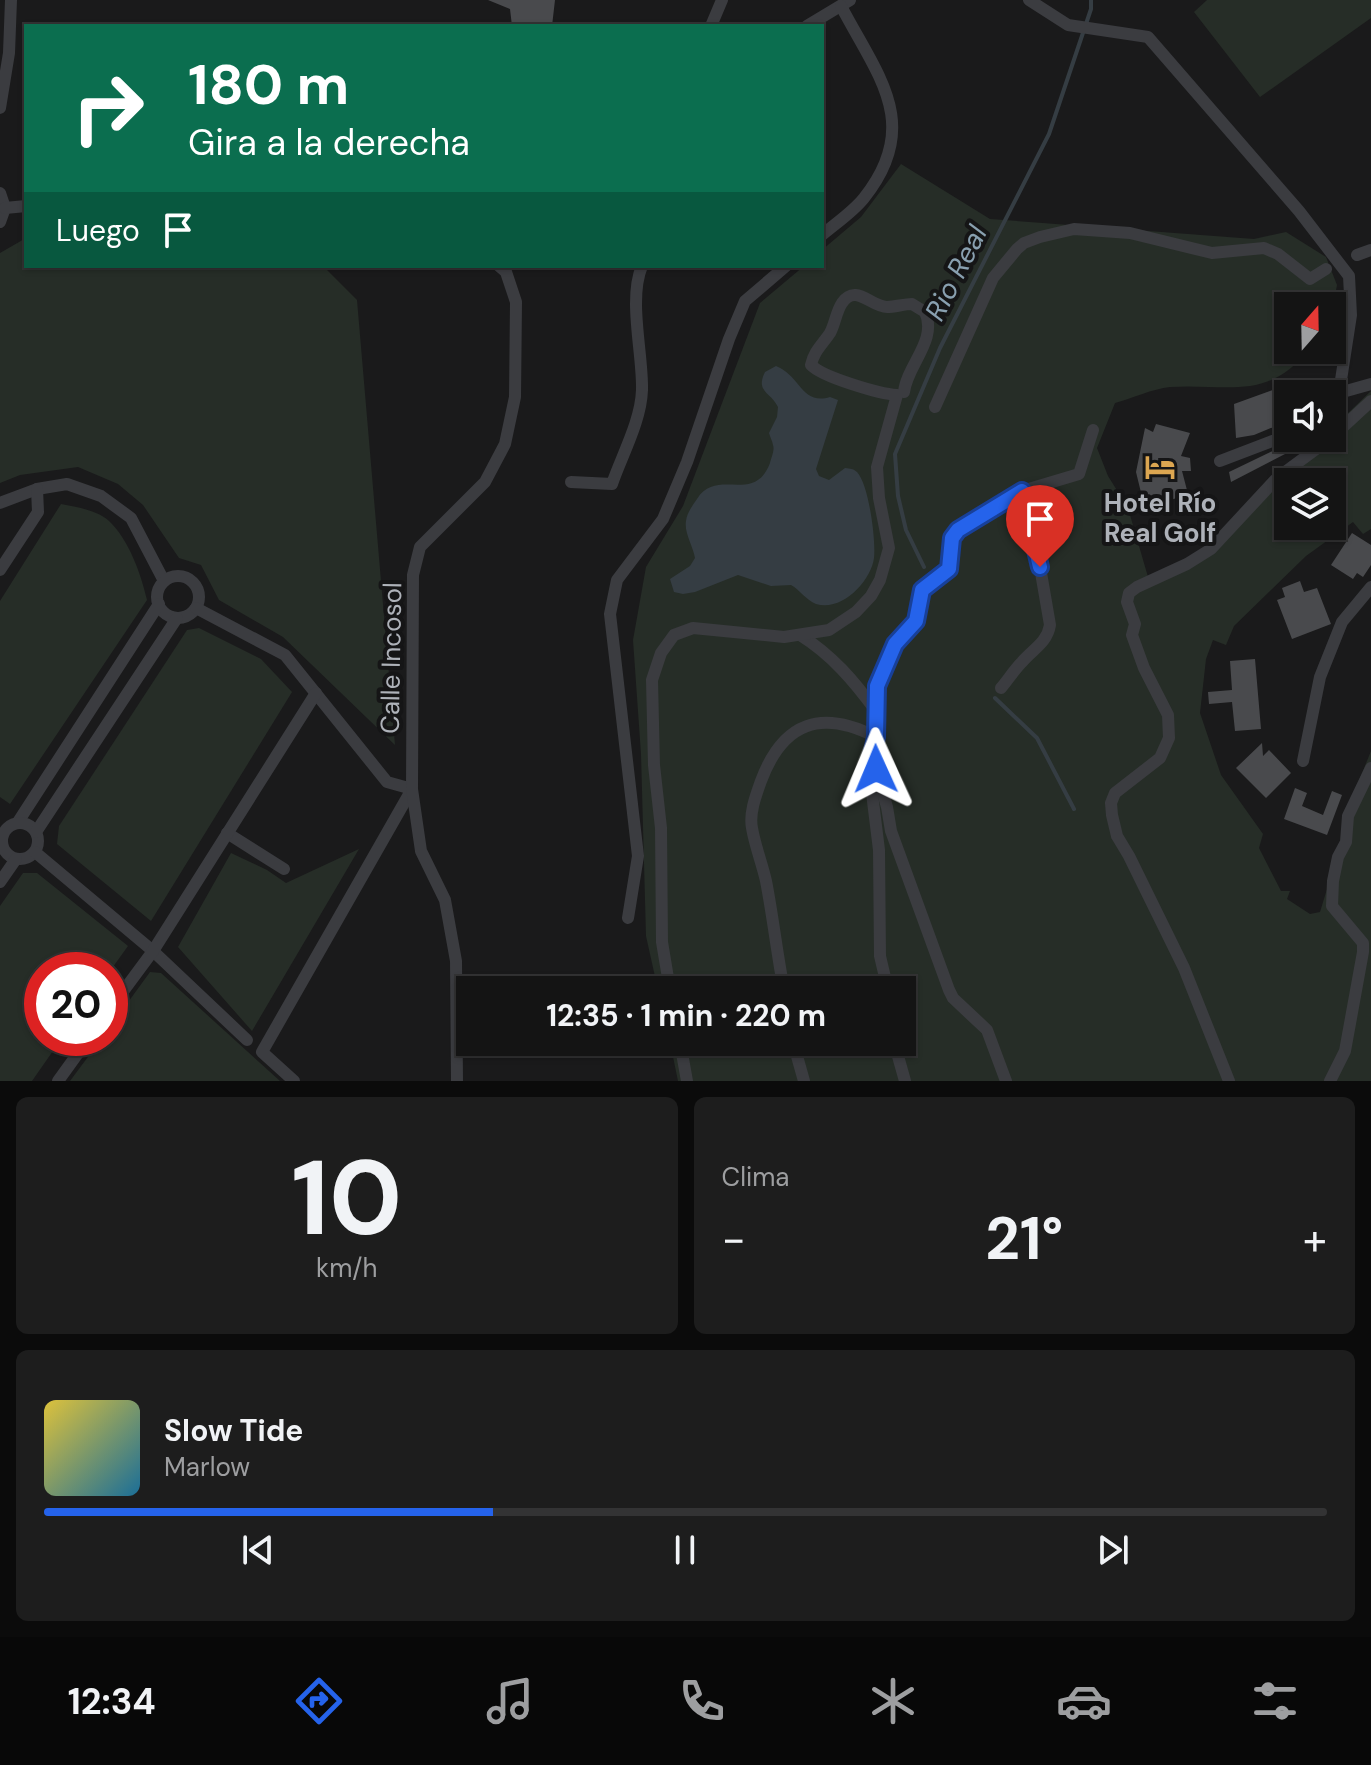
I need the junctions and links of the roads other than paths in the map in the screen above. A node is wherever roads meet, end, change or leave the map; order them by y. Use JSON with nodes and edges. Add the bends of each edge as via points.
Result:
{"nodes":[{"id":1,"x":10,"y":0,"type":"edge"},
{"id":2,"x":722,"y":0,"type":"edge"},
{"id":3,"x":1029,"y":0,"type":"edge"},
{"id":4,"x":0,"y":2,"type":"edge"},
{"id":5,"x":845,"y":3,"type":"edge"},
{"id":6,"x":712,"y":24,"type":"edge"},
{"id":7,"x":810,"y":24,"type":"edge"},
{"id":8,"x":0,"y":108,"type":"edge"},
{"id":9,"x":0,"y":193,"type":"edge"},
{"id":10,"x":24,"y":206,"type":"edge"},
{"id":11,"x":5,"y":208,"type":"junction"},
{"id":12,"x":0,"y":222,"type":"edge"},
{"id":13,"x":824,"y":233,"type":"edge"},
{"id":14,"x":1371,"y":250,"type":"edge"},
{"id":15,"x":1357,"y":255,"type":"dead end"},
{"id":16,"x":501,"y":268,"type":"edge"},
{"id":17,"x":642,"y":268,"type":"edge"},
{"id":18,"x":784,"y":268,"type":"edge"},
{"id":19,"x":1326,"y":269,"type":"dead end"},
{"id":20,"x":1339,"y":380,"type":"edge"},
{"id":21,"x":1371,"y":384,"type":"edge"},
{"id":22,"x":904,"y":392,"type":"dead end"},
{"id":23,"x":1346,"y":393,"type":"edge"},
{"id":24,"x":1371,"y":401,"type":"edge"},
{"id":25,"x":935,"y":407,"type":"dead end"},
{"id":26,"x":1346,"y":425,"type":"edge"},
{"id":27,"x":1093,"y":430,"type":"dead end"},
{"id":28,"x":1274,"y":440,"type":"edge"},
{"id":29,"x":1313,"y":452,"type":"edge"},
{"id":30,"x":1220,"y":461,"type":"dead end"},
{"id":31,"x":571,"y":482,"type":"dead end"},
{"id":32,"x":37,"y":489,"type":"junction"},
{"id":33,"x":1022,"y":491,"type":"junction"},
{"id":34,"x":0,"y":503,"type":"edge"},
{"id":35,"x":0,"y":570,"type":"edge"},
{"id":36,"x":164,"y":581,"type":"junction"},
{"id":37,"x":1371,"y":587,"type":"edge"},
{"id":38,"x":159,"y":604,"type":"junction"},
{"id":39,"x":196,"y":608,"type":"junction"},
{"id":40,"x":177,"y":618,"type":"junction"},
{"id":41,"x":800,"y":635,"type":"junction"},
{"id":42,"x":1001,"y":688,"type":"dead end"},
{"id":43,"x":316,"y":693,"type":"junction"},
{"id":44,"x":876,"y":711,"type":"junction"},
{"id":45,"x":876,"y":737,"type":"junction"},
{"id":46,"x":872,"y":756,"type":"junction"},
{"id":47,"x":1303,"y":761,"type":"dead end"},
{"id":48,"x":1371,"y":768,"type":"edge"},
{"id":49,"x":412,"y":789,"type":"junction"},
{"id":50,"x":18,"y":822,"type":"junction"},
{"id":51,"x":3,"y":826,"type":"edge"},
{"id":52,"x":36,"y":832,"type":"junction"},
{"id":53,"x":227,"y":833,"type":"junction"},
{"id":54,"x":1,"y":850,"type":"edge"},
{"id":55,"x":35,"y":852,"type":"junction"},
{"id":56,"x":16,"y":859,"type":"junction"},
{"id":57,"x":284,"y":869,"type":"dead end"},
{"id":58,"x":0,"y":882,"type":"edge"},
{"id":59,"x":628,"y":918,"type":"dead end"},
{"id":60,"x":153,"y":951,"type":"junction"},
{"id":61,"x":668,"y":976,"type":"edge"},
{"id":62,"x":782,"y":976,"type":"edge"},
{"id":63,"x":885,"y":976,"type":"edge"},
{"id":64,"x":128,"y":985,"type":"edge"},
{"id":65,"x":247,"y":1040,"type":"dead end"},
{"id":66,"x":76,"y":1056,"type":"edge"},
{"id":67,"x":683,"y":1056,"type":"edge"},
{"id":68,"x":797,"y":1056,"type":"edge"},
{"id":69,"x":898,"y":1056,"type":"edge"},
{"id":70,"x":58,"y":1081,"type":"edge"},
{"id":71,"x":294,"y":1081,"type":"edge"},
{"id":72,"x":457,"y":1081,"type":"edge"},
{"id":73,"x":687,"y":1081,"type":"edge"},
{"id":74,"x":804,"y":1081,"type":"edge"},
{"id":75,"x":905,"y":1081,"type":"edge"},
{"id":76,"x":1006,"y":1081,"type":"edge"},
{"id":77,"x":1229,"y":1081,"type":"edge"},
{"id":78,"x":1330,"y":1081,"type":"edge"}],
"edges":[{"from":1,"to":4,"type":"street"},
{"from":1,"to":8,"type":"street"},
{"from":2,"to":6,"type":"street"},
{"from":3,"to":20,"type":"street","via":[[1068,25],[1148,37],[1299,211],[1349,276],[1351,315]]},
{"from":5,"to":7,"type":"street"},
{"from":5,"to":13,"type":"street","via":[[891,102],[893,141],[886,165],[863,199]]},
{"from":9,"to":11,"type":"street"},
{"from":10,"to":11,"type":"street"},
{"from":11,"to":12,"type":"street"},
{"from":14,"to":15,"type":"street"},
{"from":16,"to":49,"type":"street","name":"Calle Incosol","via":[[516,302],[515,397],[505,444],[485,482],[420,547],[413,575]]},
{"from":17,"to":31,"type":"street","via":[[637,318],[642,392],[637,416],[612,484]]},
{"from":18,"to":59,"type":"street","via":[[745,301],[663,519],[617,580],[610,614],[638,856]]},
{"from":19,"to":25,"type":"street","via":[[1310,279],[1264,248],[1212,253],[1130,233],[1074,229],[1040,237],[1017,249],[993,278]]},
{"from":21,"to":23,"type":"street"},
{"from":22,"to":41,"type":"street","via":[[926,339],[925,312],[912,304],[888,307],[854,294],[840,305],[811,365],[818,373],[897,395],[877,467],[889,548],[880,580],[856,612],[829,630]]},
{"from":24,"to":26,"type":"street"},
{"from":27,"to":33,"type":"street","via":[[1079,474]]},
{"from":28,"to":30,"type":"street"},
{"from":29,"to":77,"type":"street","via":[[1277,478],[1211,549],[1137,587],[1127,602],[1135,624],[1132,635],[1168,715],[1169,738],[1160,758],[1115,793],[1112,815],[1117,836],[1184,968]]},
{"from":32,"to":34,"type":"street"},
{"from":32,"to":35,"type":"street","via":[[38,512]]},
{"from":32,"to":36,"type":"street","via":[[67,484],[101,496],[131,518]]},
{"from":33,"to":42,"type":"street","via":[[1050,625],[1040,647],[1023,659]]},
{"from":33,"to":44,"type":"street","via":[[952,538],[949,569],[922,590],[916,621],[895,644],[879,677]]},
{"from":36,"to":38,"type":"street"},
{"from":36,"to":39,"type":"street","via":[[189,578],[198,588]]},
{"from":37,"to":47,"type":"street","via":[[1342,622],[1320,677]]},
{"from":38,"to":40,"type":"street"},
{"from":38,"to":50,"type":"street"},
{"from":39,"to":40,"type":"street"},
{"from":39,"to":43,"type":"street","via":[[285,655]]},
{"from":40,"to":52,"type":"street"},
{"from":41,"to":44,"type":"street","via":[[831,656]]},
{"from":41,"to":61,"type":"street","via":[[693,628],[667,642],[657,665],[652,680],[654,765]]},
{"from":43,"to":49,"type":"street","via":[[387,782]]},
{"from":43,"to":53,"type":"street"},
{"from":44,"to":45,"type":"street"},
{"from":45,"to":46,"type":"street"},
{"from":45,"to":62,"type":"street","via":[[844,723],[805,726],[777,748],[761,780],[751,827]]},
{"from":46,"to":63,"type":"street","via":[[869,784],[879,850]]},
{"from":46,"to":76,"type":"street","via":[[891,831],[949,990],[987,1030]]},
{"from":48,"to":78,"type":"street","via":[[1348,816],[1333,881],[1332,906],[1363,943],[1363,952],[1345,1051]]},
{"from":49,"to":71,"type":"street","via":[[262,1052]]},
{"from":49,"to":72,"type":"street","name":"Calle Incosol","via":[[421,851],[445,900],[456,961]]},
{"from":50,"to":51,"type":"street"},
{"from":50,"to":52,"type":"street"},
{"from":51,"to":54,"type":"street"},
{"from":52,"to":55,"type":"street"},
{"from":53,"to":57,"type":"street"},
{"from":53,"to":60,"type":"street"},
{"from":54,"to":56,"type":"street"},
{"from":55,"to":56,"type":"street"},
{"from":55,"to":60,"type":"street"},
{"from":56,"to":58,"type":"street"},
{"from":60,"to":64,"type":"street"},
{"from":60,"to":65,"type":"street"},
{"from":66,"to":70,"type":"street"},
{"from":67,"to":73,"type":"street"},
{"from":68,"to":74,"type":"street"},
{"from":69,"to":75,"type":"street"}]}
